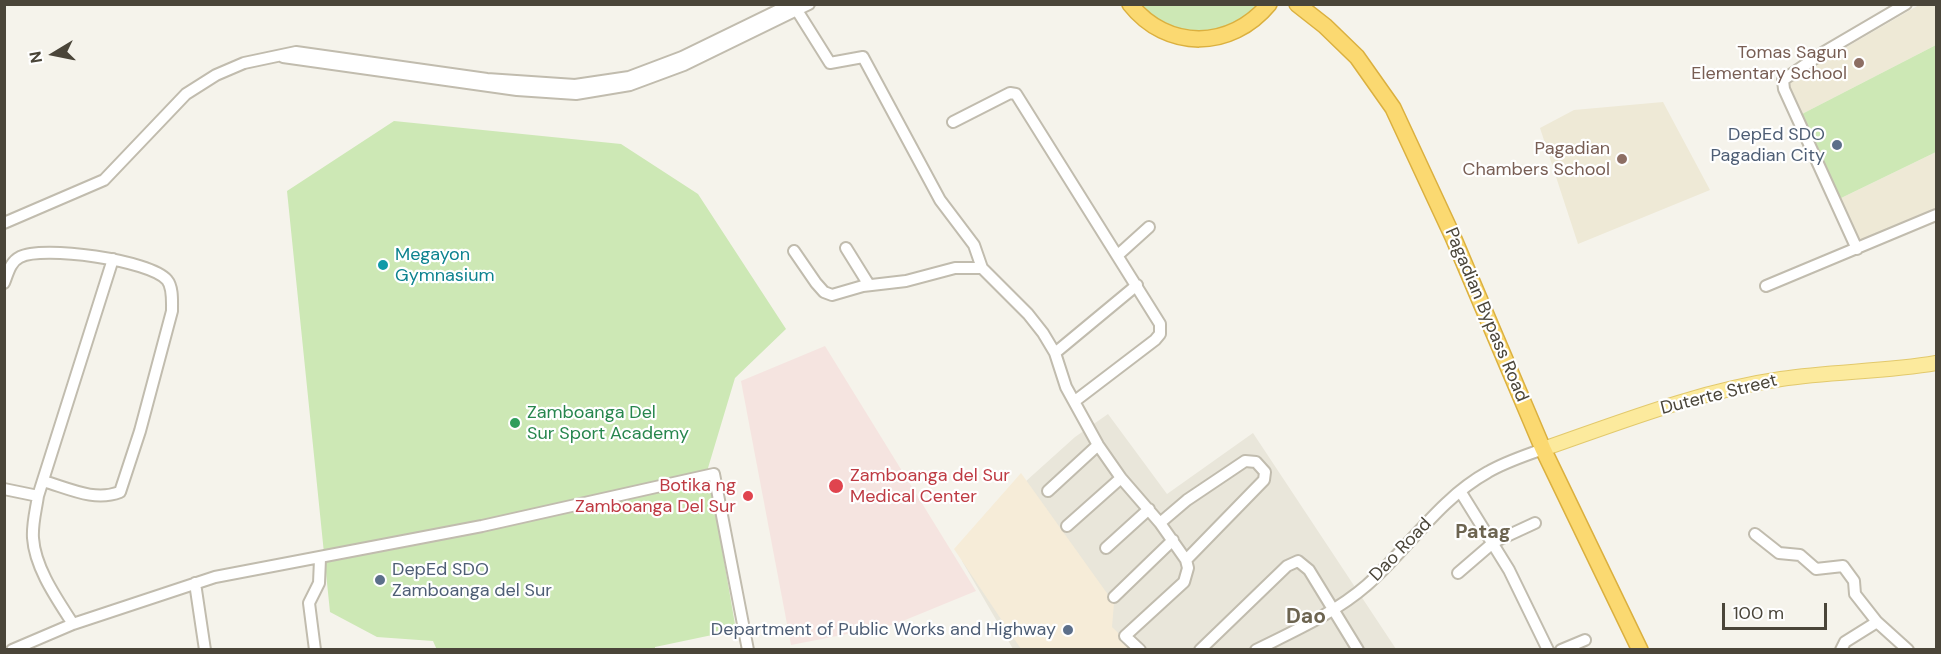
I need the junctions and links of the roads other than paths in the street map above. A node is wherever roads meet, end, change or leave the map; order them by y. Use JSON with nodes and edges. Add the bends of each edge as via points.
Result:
{"nodes":[{"id":1,"x":809,"y":4,"type":"edge"},
{"id":2,"x":1130,"y":4,"type":"edge"},
{"id":3,"x":1906,"y":4,"type":"edge"},
{"id":4,"x":1269,"y":5,"type":"edge"},
{"id":5,"x":1297,"y":5,"type":"edge"},
{"id":6,"x":794,"y":7,"type":"edge"},
{"id":7,"x":953,"y":122,"type":"dead end"},
{"id":8,"x":1936,"y":214,"type":"edge"},
{"id":9,"x":4,"y":223,"type":"edge"},
{"id":10,"x":1149,"y":227,"type":"dead end"},
{"id":11,"x":846,"y":248,"type":"dead end"},
{"id":12,"x":1857,"y":249,"type":"junction"},
{"id":13,"x":794,"y":251,"type":"dead end"},
{"id":14,"x":1118,"y":255,"type":"junction"},
{"id":15,"x":113,"y":259,"type":"junction"},
{"id":16,"x":982,"y":268,"type":"junction"},
{"id":17,"x":4,"y":283,"type":"edge"},
{"id":18,"x":869,"y":285,"type":"junction"},
{"id":19,"x":1137,"y":285,"type":"junction"},
{"id":20,"x":1766,"y":286,"type":"dead end"},
{"id":21,"x":1056,"y":353,"type":"junction"},
{"id":22,"x":1936,"y":363,"type":"edge"},
{"id":23,"x":1075,"y":401,"type":"junction"},
{"id":24,"x":1098,"y":445,"type":"junction"},
{"id":25,"x":1543,"y":449,"type":"junction"},
{"id":26,"x":1121,"y":478,"type":"junction"},
{"id":27,"x":43,"y":481,"type":"junction"},
{"id":28,"x":4,"y":489,"type":"edge"},
{"id":29,"x":1048,"y":491,"type":"dead end"},
{"id":30,"x":1460,"y":491,"type":"junction"},
{"id":31,"x":38,"y":496,"type":"junction"},
{"id":32,"x":1149,"y":509,"type":"junction"},
{"id":33,"x":1160,"y":523,"type":"junction"},
{"id":34,"x":1535,"y":523,"type":"dead end"},
{"id":35,"x":1067,"y":526,"type":"dead end"},
{"id":36,"x":1755,"y":534,"type":"dead end"},
{"id":37,"x":1173,"y":540,"type":"junction"},
{"id":38,"x":1494,"y":543,"type":"junction"},
{"id":39,"x":1106,"y":548,"type":"dead end"},
{"id":40,"x":320,"y":559,"type":"junction"},
{"id":41,"x":1186,"y":560,"type":"junction"},
{"id":42,"x":1458,"y":573,"type":"dead end"},
{"id":43,"x":195,"y":583,"type":"junction"},
{"id":44,"x":1114,"y":597,"type":"dead end"},
{"id":45,"x":1335,"y":609,"type":"junction"},
{"id":46,"x":1877,"y":622,"type":"junction"},
{"id":47,"x":73,"y":624,"type":"junction"},
{"id":48,"x":1585,"y":640,"type":"dead end"},
{"id":49,"x":1906,"y":649,"type":"edge"},
{"id":50,"x":12,"y":650,"type":"edge"},
{"id":51,"x":205,"y":650,"type":"edge"},
{"id":52,"x":315,"y":650,"type":"edge"},
{"id":53,"x":748,"y":650,"type":"edge"},
{"id":54,"x":1140,"y":650,"type":"edge"},
{"id":55,"x":1200,"y":650,"type":"edge"},
{"id":56,"x":1256,"y":650,"type":"edge"},
{"id":57,"x":1358,"y":650,"type":"edge"},
{"id":58,"x":1548,"y":650,"type":"edge"},
{"id":59,"x":1562,"y":650,"type":"edge"},
{"id":60,"x":1640,"y":650,"type":"edge"},
{"id":61,"x":1841,"y":650,"type":"edge"}],
"edges":[{"from":1,"to":6,"type":"street"},
{"from":2,"to":4,"type":"highway","via":[[1156,28],[1177,37],[1200,40],[1233,33]]},
{"from":3,"to":12,"type":"street","via":[[1824,51],[1783,80]]},
{"from":5,"to":25,"type":"highway","name":"Pagadian Bypass Road","via":[[1357,57],[1393,108]]},
{"from":6,"to":9,"type":"street","via":[[640,73],[575,85],[487,78],[296,52],[244,63],[186,94],[104,180]]},
{"from":6,"to":16,"type":"street","via":[[830,63],[863,57],[940,200],[974,245]]},
{"from":7,"to":14,"type":"street","via":[[1010,93],[1016,94]]},
{"from":8,"to":12,"type":"street"},
{"from":10,"to":14,"type":"street"},
{"from":11,"to":18,"type":"street"},
{"from":12,"to":20,"type":"street"},
{"from":13,"to":18,"type":"street","via":[[827,293]]},
{"from":14,"to":19,"type":"street"},
{"from":15,"to":17,"type":"street","via":[[35,252],[15,260]]},
{"from":15,"to":27,"type":"street"},
{"from":15,"to":27,"type":"street","via":[[163,277],[171,290],[172,311],[141,431],[120,492],[89,495]]},
{"from":16,"to":18,"type":"street","via":[[955,268],[906,281]]},
{"from":16,"to":21,"type":"street","via":[[1028,314]]},
{"from":19,"to":21,"type":"street"},
{"from":19,"to":23,"type":"street","via":[[1160,324],[1160,334]]},
{"from":21,"to":23,"type":"street","via":[[1064,383]]},
{"from":22,"to":25,"type":"main road","name":"Duterte Street","via":[[1735,387]]},
{"from":23,"to":24,"type":"street"},
{"from":24,"to":26,"type":"street"},
{"from":24,"to":29,"type":"street"},
{"from":25,"to":30,"type":"street","name":"Dao Road","via":[[1487,472]]},
{"from":25,"to":60,"type":"highway","name":"Pagadian Bypass Road"},
{"from":26,"to":32,"type":"street"},
{"from":26,"to":35,"type":"street"},
{"from":27,"to":31,"type":"street"},
{"from":28,"to":31,"type":"street"},
{"from":30,"to":38,"type":"street"},
{"from":30,"to":45,"type":"street","name":"Dao Road","via":[[1368,585]]},
{"from":31,"to":47,"type":"street","via":[[32,527],[35,550],[50,586]]},
{"from":32,"to":33,"type":"street"},
{"from":32,"to":39,"type":"street"},
{"from":33,"to":37,"type":"street"},
{"from":33,"to":41,"type":"street","via":[[1245,461],[1256,462],[1265,472],[1264,480]]},
{"from":34,"to":38,"type":"street"},
{"from":36,"to":46,"type":"street","via":[[1779,553],[1800,555],[1816,569],[1843,566],[1854,580],[1855,594]]},
{"from":37,"to":41,"type":"street"},
{"from":37,"to":44,"type":"street"},
{"from":38,"to":42,"type":"street"},
{"from":38,"to":58,"type":"street"},
{"from":40,"to":43,"type":"street"},
{"from":40,"to":52,"type":"street","via":[[319,583],[309,603]]},
{"from":40,"to":53,"type":"street","via":[[714,474]]},
{"from":41,"to":54,"type":"street","via":[[1184,582],[1125,636]]},
{"from":43,"to":47,"type":"street"},
{"from":43,"to":51,"type":"street"},
{"from":45,"to":55,"type":"street","via":[[1309,570],[1298,561]]},
{"from":45,"to":56,"type":"street","name":"Dao Road"},
{"from":45,"to":57,"type":"street"},
{"from":46,"to":49,"type":"street"},
{"from":46,"to":61,"type":"street","via":[[1845,642]]},
{"from":47,"to":50,"type":"street"},
{"from":48,"to":59,"type":"street"}]}
